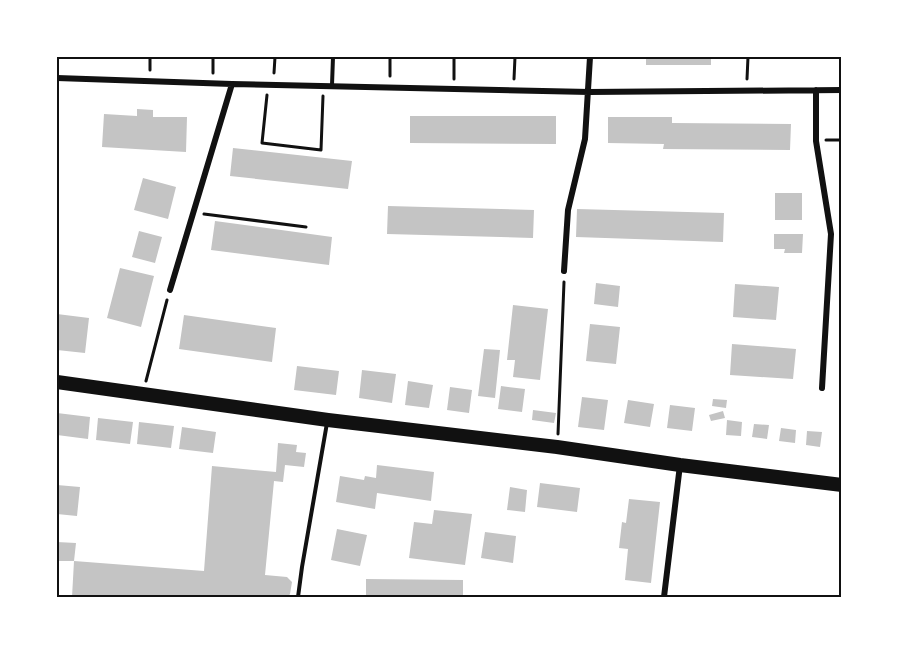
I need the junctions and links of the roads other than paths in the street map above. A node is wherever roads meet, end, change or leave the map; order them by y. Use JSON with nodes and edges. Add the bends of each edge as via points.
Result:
{"nodes":[{"id":1,"x":333,"y":57,"type":"edge"},
{"id":2,"x":590,"y":57,"type":"edge"},
{"id":3,"x":57,"y":78,"type":"edge"},
{"id":4,"x":232,"y":84,"type":"junction"},
{"id":5,"x":332,"y":85,"type":"junction"},
{"id":6,"x":816,"y":90,"type":"junction"},
{"id":7,"x":842,"y":90,"type":"edge"},
{"id":8,"x":589,"y":92,"type":"junction"},
{"id":9,"x":564,"y":271,"type":"road end"},
{"id":10,"x":170,"y":290,"type":"road end"},
{"id":11,"x":57,"y":382,"type":"edge"},
{"id":12,"x":822,"y":388,"type":"dead end"},
{"id":13,"x":328,"y":420,"type":"junction"},
{"id":14,"x":680,"y":465,"type":"junction"},
{"id":15,"x":842,"y":485,"type":"edge"},
{"id":16,"x":298,"y":597,"type":"edge"},
{"id":17,"x":664,"y":597,"type":"edge"}],
"edges":[{"from":1,"to":5,"type":"lane"},
{"from":2,"to":8,"type":"street"},
{"from":3,"to":4,"type":"street"},
{"from":4,"to":5,"type":"street"},
{"from":4,"to":10,"type":"street"},
{"from":5,"to":8,"type":"street"},
{"from":6,"to":7,"type":"street"},
{"from":6,"to":8,"type":"street"},
{"from":6,"to":12,"type":"street","via":[[816,141],[831,234]]},
{"from":8,"to":9,"type":"street","via":[[585,139],[568,210]]},
{"from":11,"to":13,"type":"main road"},
{"from":13,"to":14,"type":"main road"},
{"from":13,"to":16,"type":"lane"},
{"from":14,"to":15,"type":"main road"},
{"from":14,"to":17,"type":"street"}]}
